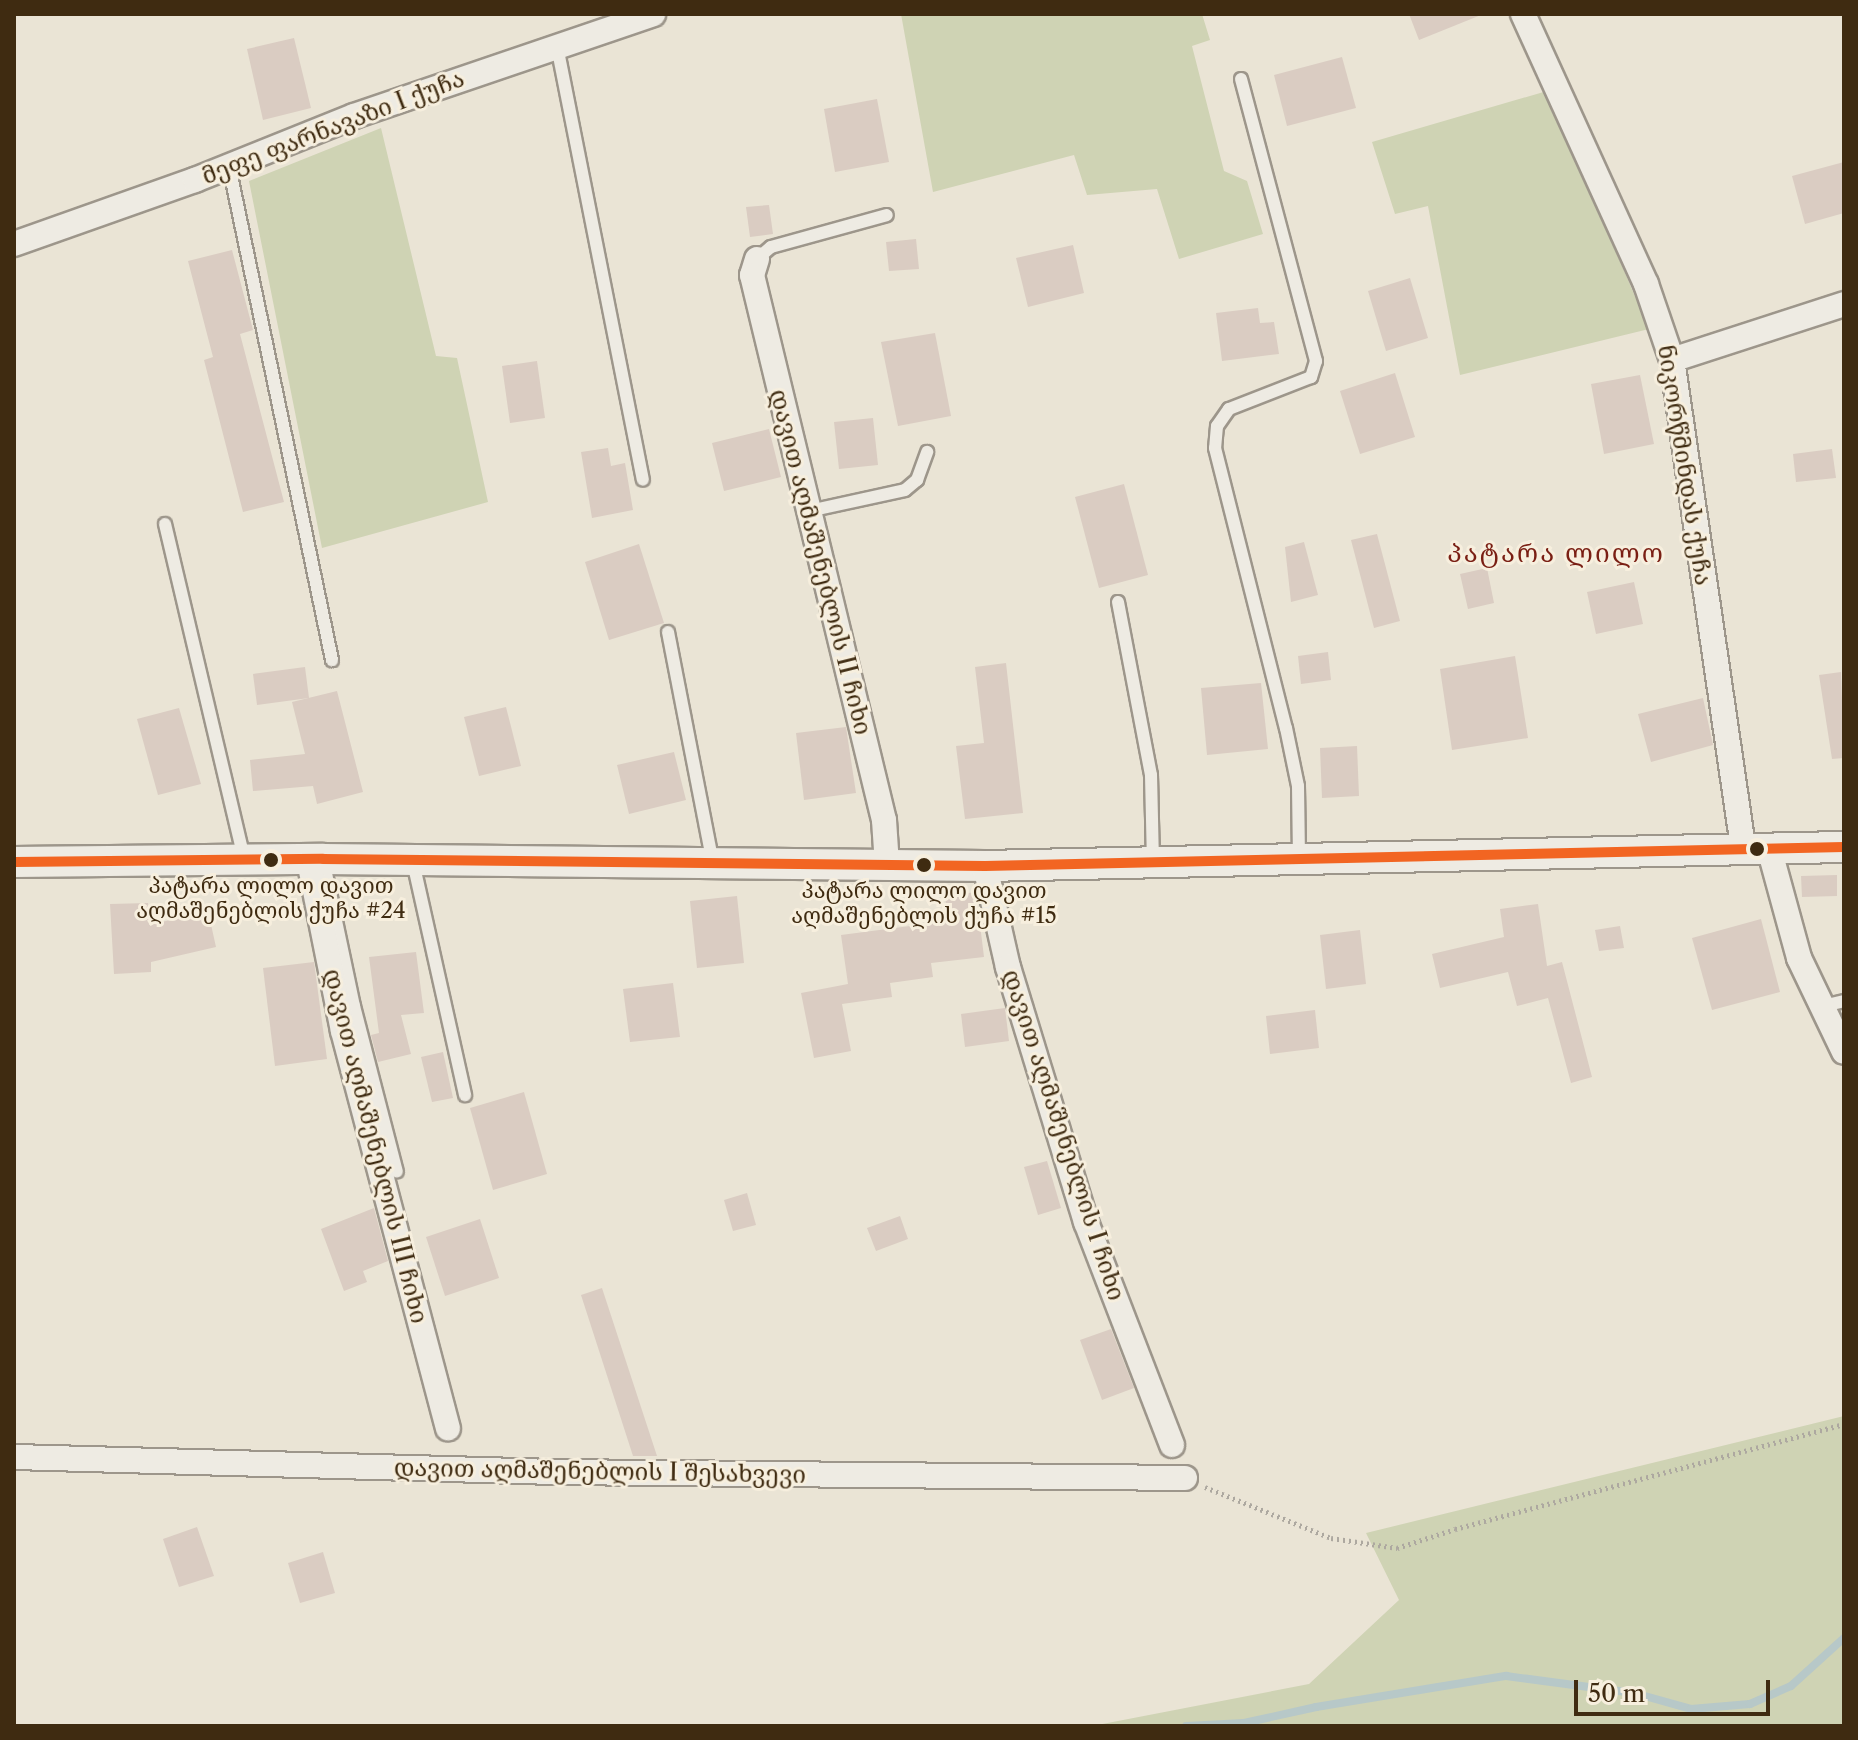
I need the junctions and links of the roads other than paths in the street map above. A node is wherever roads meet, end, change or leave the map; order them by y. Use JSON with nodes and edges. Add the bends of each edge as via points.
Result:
{"nodes":[{"id":1,"x":653,"y":14,"type":"edge"},
{"id":2,"x":1523,"y":14,"type":"edge"},
{"id":3,"x":557,"y":46,"type":"junction"},
{"id":4,"x":1241,"y":79,"type":"dead end"},
{"id":5,"x":229,"y":166,"type":"junction"},
{"id":6,"x":887,"y":215,"type":"dead end"},
{"id":7,"x":14,"y":244,"type":"edge"},
{"id":8,"x":757,"y":259,"type":"joint"},
{"id":9,"x":1844,"y":304,"type":"edge"},
{"id":10,"x":1672,"y":360,"type":"junction"},
{"id":11,"x":927,"y":452,"type":"dead end"},
{"id":12,"x":643,"y":480,"type":"dead end"},
{"id":13,"x":809,"y":511,"type":"junction"},
{"id":14,"x":165,"y":524,"type":"dead end"},
{"id":15,"x":1118,"y":602,"type":"dead end"},
{"id":16,"x":668,"y":632,"type":"dead end"},
{"id":17,"x":332,"y":660,"type":"dead end"},
{"id":18,"x":1844,"y":847,"type":"edge"},
{"id":19,"x":1756,"y":848,"type":"junction"},
{"id":20,"x":1299,"y":858,"type":"junction"},
{"id":21,"x":245,"y":860,"type":"junction"},
{"id":22,"x":316,"y":860,"type":"junction"},
{"id":23,"x":1153,"y":861,"type":"junction"},
{"id":24,"x":14,"y":862,"type":"edge"},
{"id":25,"x":413,"y":862,"type":"junction"},
{"id":26,"x":713,"y":864,"type":"junction"},
{"id":27,"x":887,"y":865,"type":"junction"},
{"id":28,"x":985,"y":866,"type":"junction"},
{"id":29,"x":1833,"y":1004,"type":"edge"},
{"id":30,"x":1844,"y":1052,"type":"edge"},
{"id":31,"x":465,"y":1095,"type":"dead end"},
{"id":32,"x":397,"y":1172,"type":"dead end"},
{"id":33,"x":448,"y":1428,"type":"dead end"},
{"id":34,"x":1172,"y":1445,"type":"dead end"},
{"id":35,"x":14,"y":1457,"type":"edge"},
{"id":36,"x":1185,"y":1478,"type":"road end"}],
"edges":[{"from":1,"to":3,"type":"street","name":"მეფე ფარნავაზი I ქუჩა"},
{"from":2,"to":10,"type":"street","name":"ნიკორწმინდას ქუჩა","via":[[1646,284]]},
{"from":3,"to":5,"type":"street","name":"მეფე ფარნავაზი I ქუჩა","via":[[354,116]]},
{"from":3,"to":12,"type":"lane"},
{"from":4,"to":20,"type":"lane","via":[[1316,361],[1311,377],[1229,409],[1217,426],[1215,448],[1298,786]]},
{"from":5,"to":7,"type":"street","name":"მეფე ფარნავაზი I ქუჩა"},
{"from":5,"to":17,"type":"lane"},
{"from":6,"to":8,"type":"lane","via":[[771,247]]},
{"from":8,"to":13,"type":"street","name":"დავით აღმაშენებლის II ჩიხი","via":[[752,275]]},
{"from":9,"to":10,"type":"street"},
{"from":10,"to":19,"type":"street","name":"ნიკორწმინდას ქუჩა"},
{"from":11,"to":13,"type":"lane","via":[[917,480],[905,490]]},
{"from":13,"to":27,"type":"street","name":"დავით აღმაშენებლის II ჩიხი","via":[[884,820]]},
{"from":14,"to":21,"type":"lane"},
{"from":15,"to":23,"type":"lane","via":[[1151,775]]},
{"from":16,"to":26,"type":"lane"},
{"from":18,"to":19,"type":"street"},
{"from":19,"to":20,"type":"street"},
{"from":19,"to":29,"type":"street","name":"ნიკორწმინდას ქუჩა","via":[[1799,958]]},
{"from":20,"to":23,"type":"street"},
{"from":21,"to":22,"type":"street"},
{"from":21,"to":24,"type":"street"},
{"from":22,"to":25,"type":"street"},
{"from":22,"to":32,"type":"lane"},
{"from":22,"to":33,"type":"street","name":"დავით აღმაშენებლის III ჩიხი","via":[[343,1031]]},
{"from":23,"to":28,"type":"street"},
{"from":25,"to":26,"type":"street"},
{"from":25,"to":31,"type":"lane"},
{"from":26,"to":27,"type":"street"},
{"from":27,"to":28,"type":"street"},
{"from":28,"to":34,"type":"street","name":"დავით აღმაშენებლის I ჩიხი","via":[[1008,967],[1086,1222]]},
{"from":29,"to":30,"type":"street","name":"ნიკორწმინდას ქუჩა"},
{"from":35,"to":36,"type":"street","name":"დავით აღმაშენებლის I შესახვევი","via":[[553,1472]]}]}
